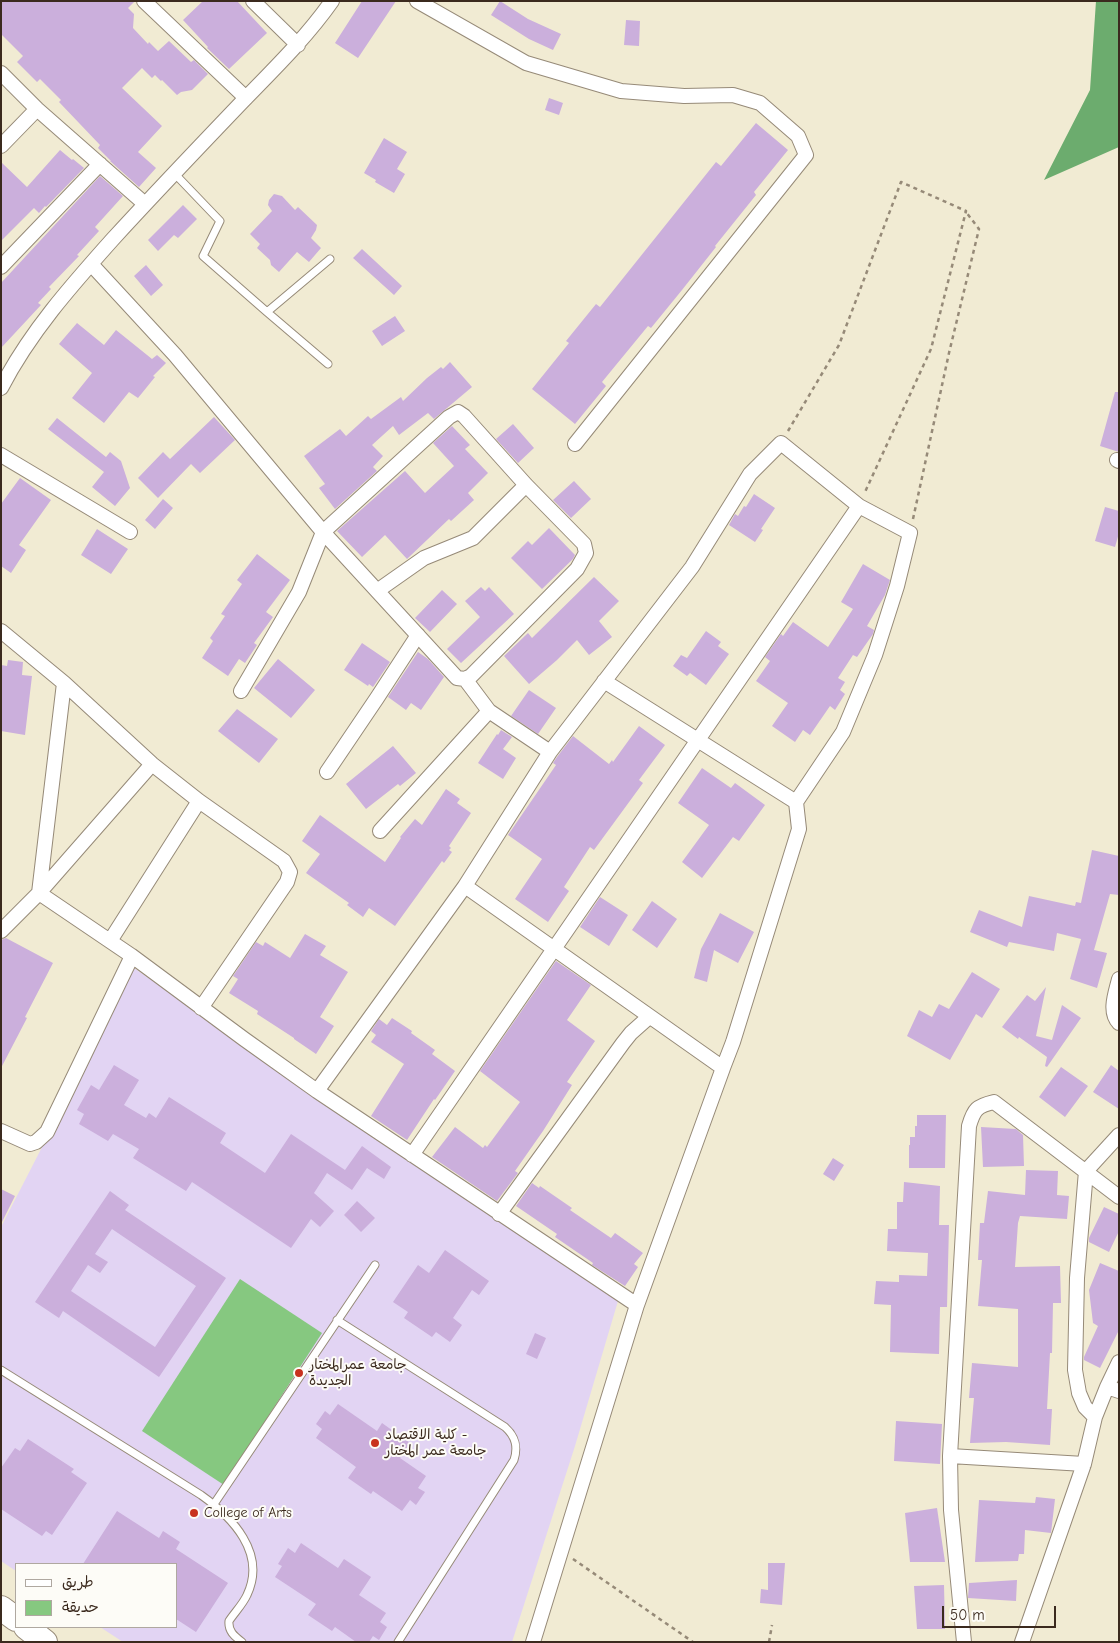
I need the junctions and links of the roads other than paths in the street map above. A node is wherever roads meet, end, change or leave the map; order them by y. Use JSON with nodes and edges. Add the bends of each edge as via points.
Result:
{"nodes":[{"id":1,"x":144,"y":1,"type":"edge"},
{"id":2,"x":253,"y":1,"type":"edge"},
{"id":3,"x":332,"y":1,"type":"edge"},
{"id":4,"x":418,"y":1,"type":"edge"},
{"id":5,"x":298,"y":44,"type":"junction"},
{"id":6,"x":1,"y":73,"type":"edge"},
{"id":7,"x":246,"y":98,"type":"junction"},
{"id":8,"x":37,"y":109,"type":"junction"},
{"id":9,"x":1,"y":146,"type":"edge"},
{"id":10,"x":100,"y":164,"type":"junction"},
{"id":11,"x":174,"y":173,"type":"junction"},
{"id":12,"x":145,"y":204,"type":"junction"},
{"id":13,"x":330,"y":259,"type":"dead end"},
{"id":14,"x":92,"y":264,"type":"junction"},
{"id":15,"x":1,"y":267,"type":"edge"},
{"id":16,"x":267,"y":312,"type":"junction"},
{"id":17,"x":328,"y":364,"type":"dead end"},
{"id":18,"x":1,"y":388,"type":"edge"},
{"id":19,"x":575,"y":444,"type":"dead end"},
{"id":20,"x":1,"y":456,"type":"edge"},
{"id":21,"x":526,"y":485,"type":"junction"},
{"id":22,"x":859,"y":506,"type":"junction"},
{"id":23,"x":130,"y":532,"type":"dead end"},
{"id":24,"x":323,"y":532,"type":"junction"},
{"id":25,"x":377,"y":591,"type":"junction"},
{"id":26,"x":1,"y":631,"type":"edge"},
{"id":27,"x":418,"y":635,"type":"junction"},
{"id":28,"x":465,"y":679,"type":"junction"},
{"id":29,"x":604,"y":681,"type":"junction"},
{"id":30,"x":64,"y":684,"type":"junction"},
{"id":31,"x":241,"y":690,"type":"dead end"},
{"id":32,"x":489,"y":711,"type":"junction"},
{"id":33,"x":698,"y":740,"type":"junction"},
{"id":34,"x":550,"y":752,"type":"junction"},
{"id":35,"x":152,"y":764,"type":"junction"},
{"id":36,"x":327,"y":772,"type":"dead end"},
{"id":37,"x":199,"y":801,"type":"junction"},
{"id":38,"x":796,"y":802,"type":"junction"},
{"id":39,"x":380,"y":831,"type":"dead end"},
{"id":40,"x":464,"y":886,"type":"junction"},
{"id":41,"x":38,"y":893,"type":"junction"},
{"id":42,"x":1,"y":931,"type":"edge"},
{"id":43,"x":110,"y":941,"type":"junction"},
{"id":44,"x":554,"y":950,"type":"junction"},
{"id":45,"x":132,"y":956,"type":"junction"},
{"id":46,"x":1119,"y":979,"type":"edge"},
{"id":47,"x":201,"y":1008,"type":"junction"},
{"id":48,"x":649,"y":1017,"type":"junction"},
{"id":49,"x":1119,"y":1023,"type":"edge"},
{"id":50,"x":722,"y":1068,"type":"junction"},
{"id":51,"x":317,"y":1091,"type":"junction"},
{"id":52,"x":1,"y":1131,"type":"edge"},
{"id":53,"x":1119,"y":1134,"type":"edge"},
{"id":54,"x":412,"y":1155,"type":"junction"},
{"id":55,"x":1086,"y":1171,"type":"junction"},
{"id":56,"x":1119,"y":1197,"type":"edge"},
{"id":57,"x":499,"y":1214,"type":"junction"},
{"id":58,"x":375,"y":1264,"type":"dead end"},
{"id":59,"x":637,"y":1305,"type":"junction"},
{"id":60,"x":338,"y":1320,"type":"junction"},
{"id":61,"x":1119,"y":1362,"type":"edge"},
{"id":62,"x":1,"y":1370,"type":"edge"},
{"id":63,"x":1113,"y":1389,"type":"edge"},
{"id":64,"x":1095,"y":1417,"type":"junction"},
{"id":65,"x":950,"y":1456,"type":"junction"},
{"id":66,"x":1084,"y":1464,"type":"junction"},
{"id":67,"x":214,"y":1504,"type":"junction"},
{"id":68,"x":1,"y":1608,"type":"edge"},
{"id":69,"x":15,"y":1618,"type":"edge"},
{"id":70,"x":27,"y":1628,"type":"edge"},
{"id":71,"x":45,"y":1642,"type":"edge"},
{"id":72,"x":242,"y":1642,"type":"edge"},
{"id":73,"x":398,"y":1642,"type":"edge"},
{"id":74,"x":533,"y":1642,"type":"edge"},
{"id":75,"x":964,"y":1642,"type":"edge"},
{"id":76,"x":1022,"y":1642,"type":"edge"}],
"edges":[{"from":1,"to":7,"type":"street"},
{"from":2,"to":5,"type":"street"},
{"from":3,"to":5,"type":"street"},
{"from":4,"to":19,"type":"street","via":[[536,66],[621,91],[684,96],[733,95],[760,103],[798,136],[806,155]]},
{"from":5,"to":7,"type":"street"},
{"from":6,"to":8,"type":"street"},
{"from":7,"to":11,"type":"street"},
{"from":8,"to":9,"type":"street"},
{"from":8,"to":10,"type":"street"},
{"from":10,"to":12,"type":"street"},
{"from":10,"to":15,"type":"street"},
{"from":11,"to":12,"type":"street"},
{"from":11,"to":16,"type":"lane","via":[[220,221],[203,256]]},
{"from":12,"to":14,"type":"street"},
{"from":13,"to":16,"type":"lane"},
{"from":14,"to":18,"type":"street","via":[[50,312],[14,363]]},
{"from":14,"to":24,"type":"street","via":[[175,355]]},
{"from":16,"to":17,"type":"lane"},
{"from":20,"to":23,"type":"street"},
{"from":21,"to":24,"type":"street","via":[[458,412]]},
{"from":21,"to":25,"type":"street","via":[[473,538],[424,558]]},
{"from":21,"to":28,"type":"street","via":[[584,544],[586,554],[577,569]]},
{"from":22,"to":29,"type":"street","via":[[781,443],[750,474],[692,567]]},
{"from":22,"to":33,"type":"street"},
{"from":22,"to":38,"type":"street","via":[[910,533],[875,655],[843,732]]},
{"from":24,"to":25,"type":"street"},
{"from":24,"to":31,"type":"street","via":[[299,592]]},
{"from":25,"to":27,"type":"street"},
{"from":26,"to":30,"type":"street"},
{"from":27,"to":28,"type":"street","via":[[458,678]]},
{"from":27,"to":36,"type":"street"},
{"from":28,"to":32,"type":"street"},
{"from":29,"to":33,"type":"street"},
{"from":29,"to":34,"type":"street"},
{"from":30,"to":35,"type":"street"},
{"from":30,"to":41,"type":"street"},
{"from":32,"to":34,"type":"street"},
{"from":32,"to":39,"type":"street"},
{"from":33,"to":38,"type":"street"},
{"from":33,"to":44,"type":"street"},
{"from":34,"to":40,"type":"street"},
{"from":35,"to":37,"type":"street"},
{"from":35,"to":41,"type":"street"},
{"from":37,"to":43,"type":"street"},
{"from":37,"to":47,"type":"street","via":[[284,861],[290,872],[287,882]]},
{"from":38,"to":50,"type":"street","via":[[799,829]]},
{"from":40,"to":44,"type":"street"},
{"from":40,"to":51,"type":"street"},
{"from":41,"to":42,"type":"street"},
{"from":41,"to":43,"type":"street"},
{"from":43,"to":45,"type":"street"},
{"from":44,"to":48,"type":"street"},
{"from":44,"to":54,"type":"street"},
{"from":45,"to":47,"type":"street"},
{"from":45,"to":52,"type":"street","via":[[47,1132],[30,1144]]},
{"from":46,"to":49,"type":"street","via":[[1113,1008]]},
{"from":47,"to":51,"type":"street"},
{"from":48,"to":50,"type":"street"},
{"from":48,"to":57,"type":"street","via":[[622,1043]]},
{"from":50,"to":59,"type":"street"},
{"from":51,"to":54,"type":"street"},
{"from":53,"to":55,"type":"street"},
{"from":54,"to":57,"type":"street"},
{"from":55,"to":56,"type":"street"},
{"from":55,"to":64,"type":"street","via":[[1075,1370],[1079,1393],[1085,1407]]},
{"from":55,"to":65,"type":"street","via":[[994,1102],[981,1105],[972,1113]]},
{"from":57,"to":59,"type":"street"},
{"from":58,"to":60,"type":"lane"},
{"from":59,"to":74,"type":"street"},
{"from":60,"to":67,"type":"lane"},
{"from":60,"to":73,"type":"lane","via":[[505,1428],[517,1446],[514,1460]]},
{"from":61,"to":63,"type":"street"},
{"from":62,"to":67,"type":"lane"},
{"from":63,"to":64,"type":"street"},
{"from":64,"to":66,"type":"street"},
{"from":65,"to":66,"type":"street"},
{"from":65,"to":75,"type":"street","via":[[951,1510]]},
{"from":66,"to":76,"type":"street"},
{"from":67,"to":72,"type":"lane","via":[[239,1530],[251,1556],[251,1585],[229,1621],[231,1633]]},
{"from":68,"to":69,"type":"highway"},
{"from":70,"to":71,"type":"highway"}]}
